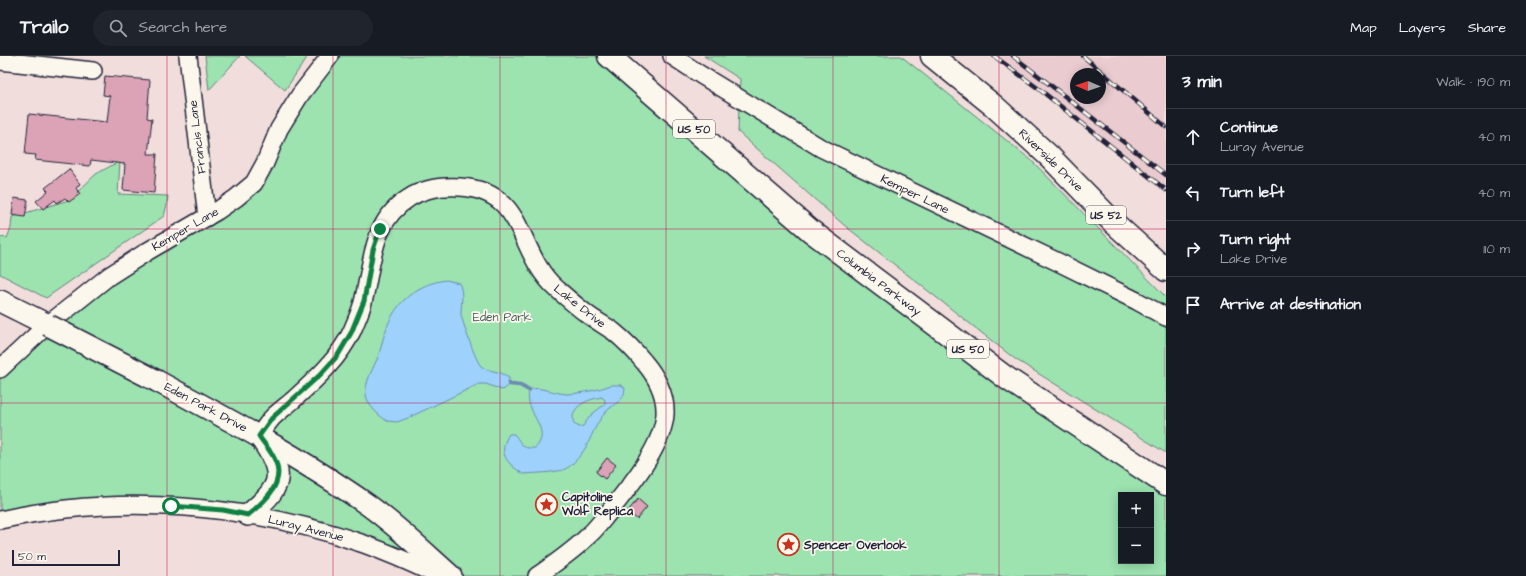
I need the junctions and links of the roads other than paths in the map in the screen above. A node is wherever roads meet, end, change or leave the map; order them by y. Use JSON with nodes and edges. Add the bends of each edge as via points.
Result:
{"nodes":[{"id":1,"x":188,"y":56,"type":"edge"},
{"id":2,"x":330,"y":56,"type":"edge"},
{"id":3,"x":609,"y":56,"type":"edge"},
{"id":4,"x":672,"y":56,"type":"edge"},
{"id":5,"x":932,"y":56,"type":"edge"},
{"id":6,"x":0,"y":61,"type":"edge"},
{"id":7,"x":93,"y":71,"type":"dead end"},
{"id":8,"x":207,"y":217,"type":"junction"},
{"id":9,"x":1166,"y":270,"type":"edge"},
{"id":10,"x":0,"y":300,"type":"edge"},
{"id":11,"x":1166,"y":317,"type":"edge"},
{"id":12,"x":0,"y":369,"type":"edge"},
{"id":13,"x":259,"y":436,"type":"junction"},
{"id":14,"x":1166,"y":484,"type":"edge"},
{"id":15,"x":248,"y":515,"type":"junction"},
{"id":16,"x":0,"y":520,"type":"edge"},
{"id":17,"x":439,"y":576,"type":"edge"},
{"id":18,"x":451,"y":576,"type":"edge"},
{"id":19,"x":537,"y":576,"type":"edge"}],
"edges":[{"from":1,"to":8,"type":"street","name":"Francis Lane"},
{"from":2,"to":8,"type":"street","name":"Kemper Lane","via":[[283,122],[254,183]]},
{"from":3,"to":14,"type":"main road","name":"Columbia Parkway","number":"US 50","via":[[818,235],[1005,377]]},
{"from":4,"to":11,"type":"street","name":"Kemper Lane","via":[[821,148],[1138,301]]},
{"from":5,"to":9,"type":"main road","name":"Riverside Drive","number":"US 52","via":[[994,106],[1049,156],[1114,223]]},
{"from":6,"to":7,"type":"street"},
{"from":8,"to":12,"type":"street","name":"Kemper Lane","via":[[148,250],[109,276]]},
{"from":10,"to":13,"type":"street","name":"Eden Park Drive","bridge":true},
{"from":13,"to":15,"type":"street","via":[[275,460],[278,472],[271,493]]},
{"from":13,"to":18,"type":"street","name":"Eden Park Drive","via":[[369,506]]},
{"from":13,"to":19,"type":"street","name":"Lake Drive","via":[[272,418],[321,374],[338,355],[351,333],[364,301],[373,250],[380,229],[399,205],[416,194],[440,187],[468,187],[497,197],[510,210],[535,263],[553,286],[633,349],[657,381],[665,403],[663,426],[646,462],[589,536]]},
{"from":15,"to":16,"type":"street","name":"Luray Avenue","via":[[223,510],[171,506],[119,506],[66,509]]},
{"from":15,"to":17,"type":"street","name":"Luray Avenue","via":[[275,519],[360,542]]}]}
